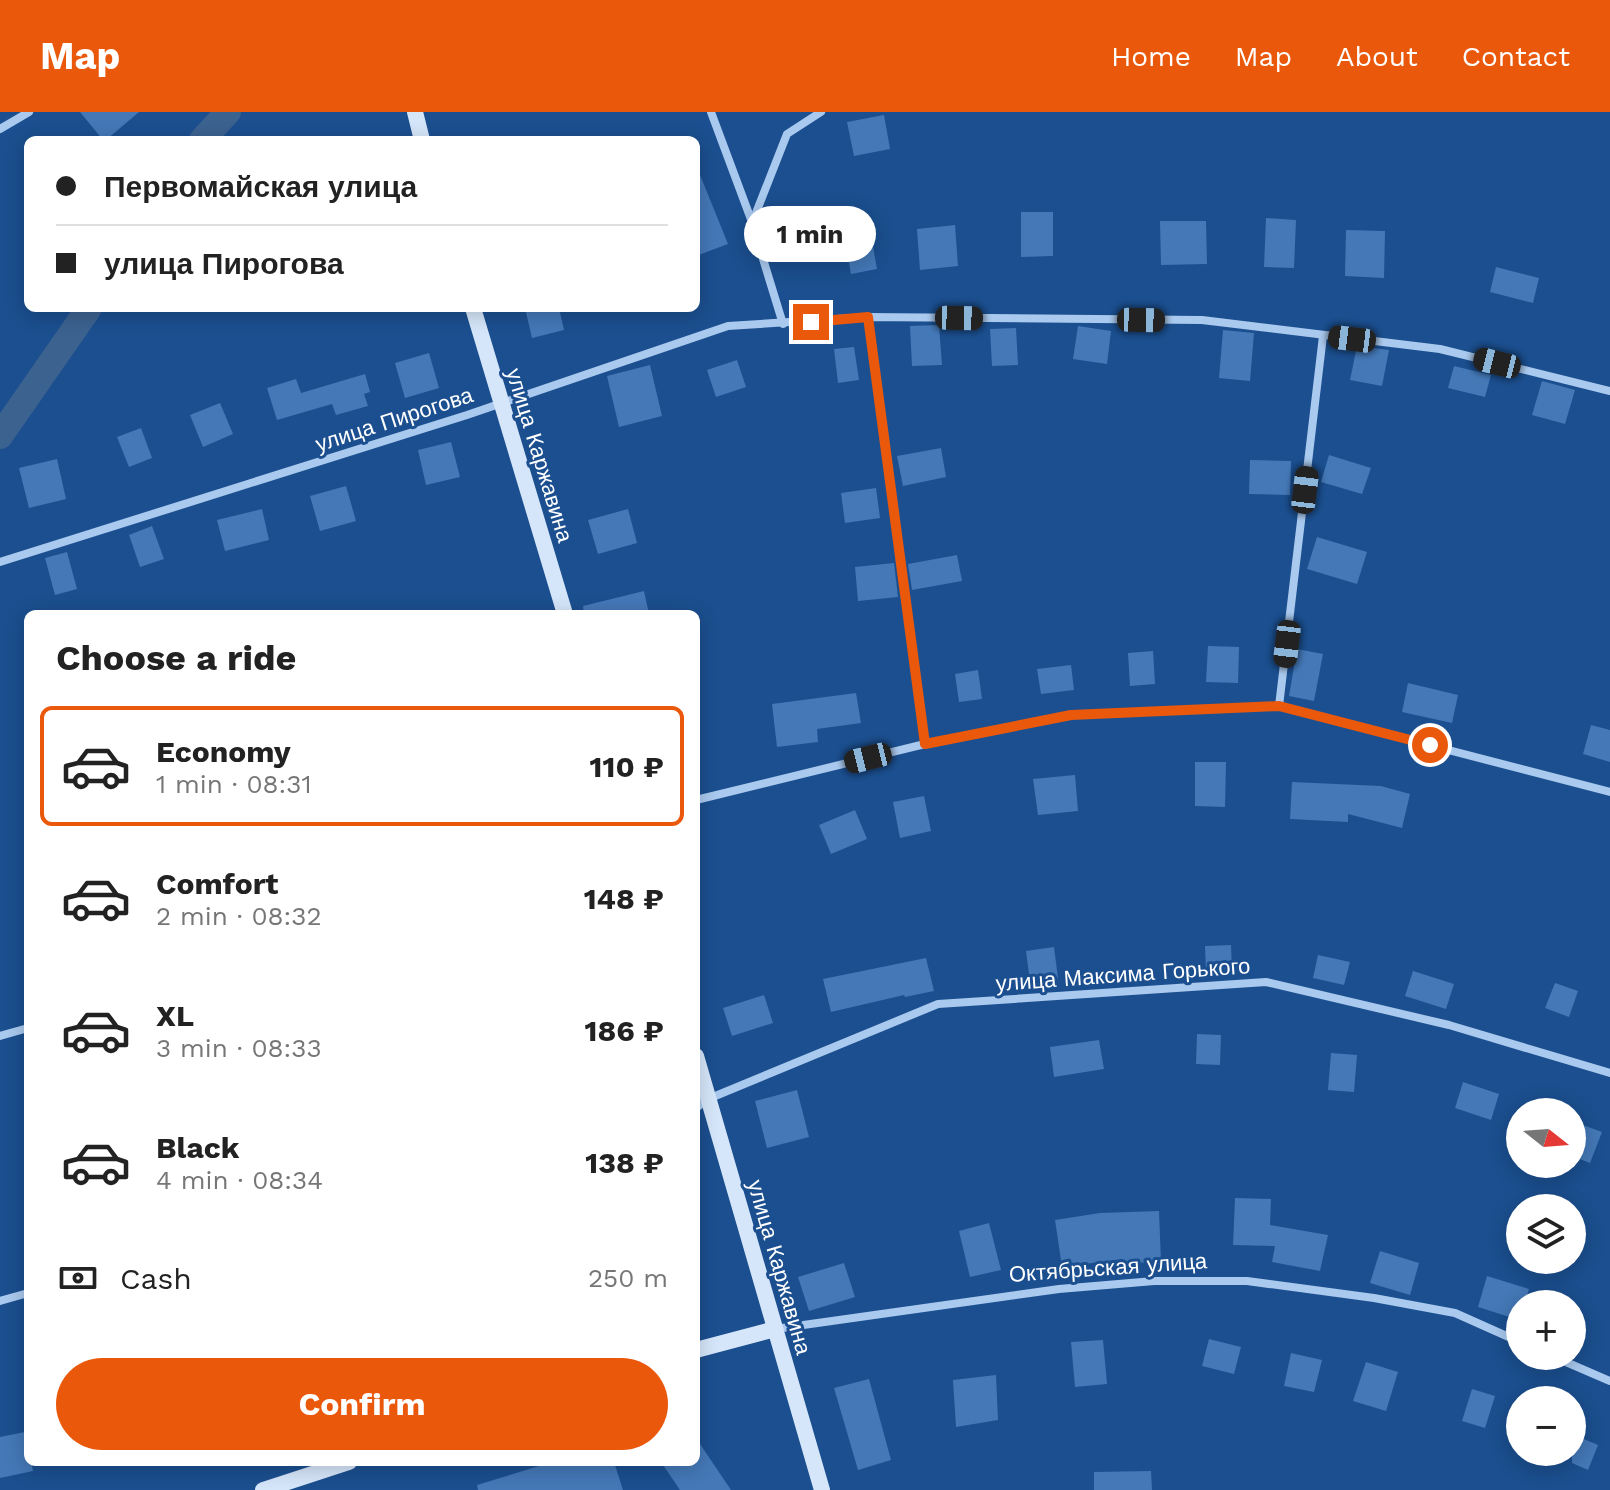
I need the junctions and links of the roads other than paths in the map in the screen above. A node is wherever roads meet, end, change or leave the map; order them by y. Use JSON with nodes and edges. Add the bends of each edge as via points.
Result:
{"nodes":[{"id":1,"x":29,"y":112,"type":"edge"},
{"id":2,"x":415,"y":112,"type":"edge"},
{"id":3,"x":711,"y":112,"type":"edge"},
{"id":4,"x":821,"y":112,"type":"edge"},
{"id":5,"x":0,"y":129,"type":"edge"},
{"id":6,"x":421,"y":136,"type":"edge"},
{"id":7,"x":752,"y":223,"type":"junction"},
{"id":8,"x":474,"y":312,"type":"edge"},
{"id":9,"x":868,"y":317,"type":"junction"},
{"id":10,"x":783,"y":324,"type":"junction"},
{"id":11,"x":1323,"y":336,"type":"junction"},
{"id":12,"x":1610,"y":391,"type":"edge"},
{"id":13,"x":501,"y":402,"type":"junction"},
{"id":14,"x":0,"y":562,"type":"edge"},
{"id":15,"x":564,"y":610,"type":"edge"},
{"id":16,"x":1279,"y":706,"type":"junction"},
{"id":17,"x":925,"y":744,"type":"junction"},
{"id":18,"x":1610,"y":792,"type":"edge"},
{"id":19,"x":700,"y":799,"type":"edge"},
{"id":20,"x":24,"y":1029,"type":"edge"},
{"id":21,"x":0,"y":1036,"type":"edge"},
{"id":22,"x":1610,"y":1073,"type":"edge"},
{"id":23,"x":702,"y":1104,"type":"edge"},
{"id":24,"x":24,"y":1294,"type":"edge"},
{"id":25,"x":0,"y":1301,"type":"edge"},
{"id":26,"x":775,"y":1329,"type":"junction"},
{"id":27,"x":1506,"y":1336,"type":"edge"},
{"id":28,"x":700,"y":1349,"type":"edge"},
{"id":29,"x":1584,"y":1370,"type":"edge"},
{"id":30,"x":1610,"y":1381,"type":"edge"},
{"id":31,"x":337,"y":1466,"type":"edge"},
{"id":32,"x":263,"y":1490,"type":"edge"},
{"id":33,"x":822,"y":1490,"type":"edge"}],
"edges":[{"from":1,"to":5,"type":"street"},
{"from":2,"to":6,"type":"street"},
{"from":3,"to":7,"type":"street"},
{"from":4,"to":7,"type":"street","via":[[787,134]]},
{"from":7,"to":10,"type":"street"},
{"from":8,"to":13,"type":"street","name":"улица Каржавина"},
{"from":9,"to":10,"type":"street","name":"улица Пирогова"},
{"from":9,"to":11,"type":"street","name":"улица Пирогова","via":[[1202,320]]},
{"from":9,"to":17,"type":"street"},
{"from":10,"to":13,"type":"street","name":"улица Пирогова","via":[[728,326]]},
{"from":11,"to":12,"type":"street","name":"улица Пирогова","via":[[1440,349]]},
{"from":11,"to":16,"type":"street"},
{"from":13,"to":14,"type":"street","name":"улица Пирогова"},
{"from":13,"to":15,"type":"street","name":"улица Каржавина"},
{"from":16,"to":17,"type":"street","via":[[1071,715]]},
{"from":16,"to":18,"type":"street"},
{"from":17,"to":19,"type":"street"},
{"from":20,"to":21,"type":"street"},
{"from":22,"to":23,"type":"street","name":"улица Максима Горького","via":[[1449,1025],[1266,982],[938,1004]]},
{"from":23,"to":26,"type":"street","name":"улица Каржавина"},
{"from":24,"to":25,"type":"street"},
{"from":26,"to":27,"type":"street","name":"Октябрьская улица","via":[[1059,1289],[1247,1281],[1455,1313]]},
{"from":26,"to":28,"type":"street","name":"Октябрьская улица"},
{"from":26,"to":33,"type":"street","name":"улица Каржавина"},
{"from":29,"to":30,"type":"street"},
{"from":31,"to":32,"type":"street"}]}
